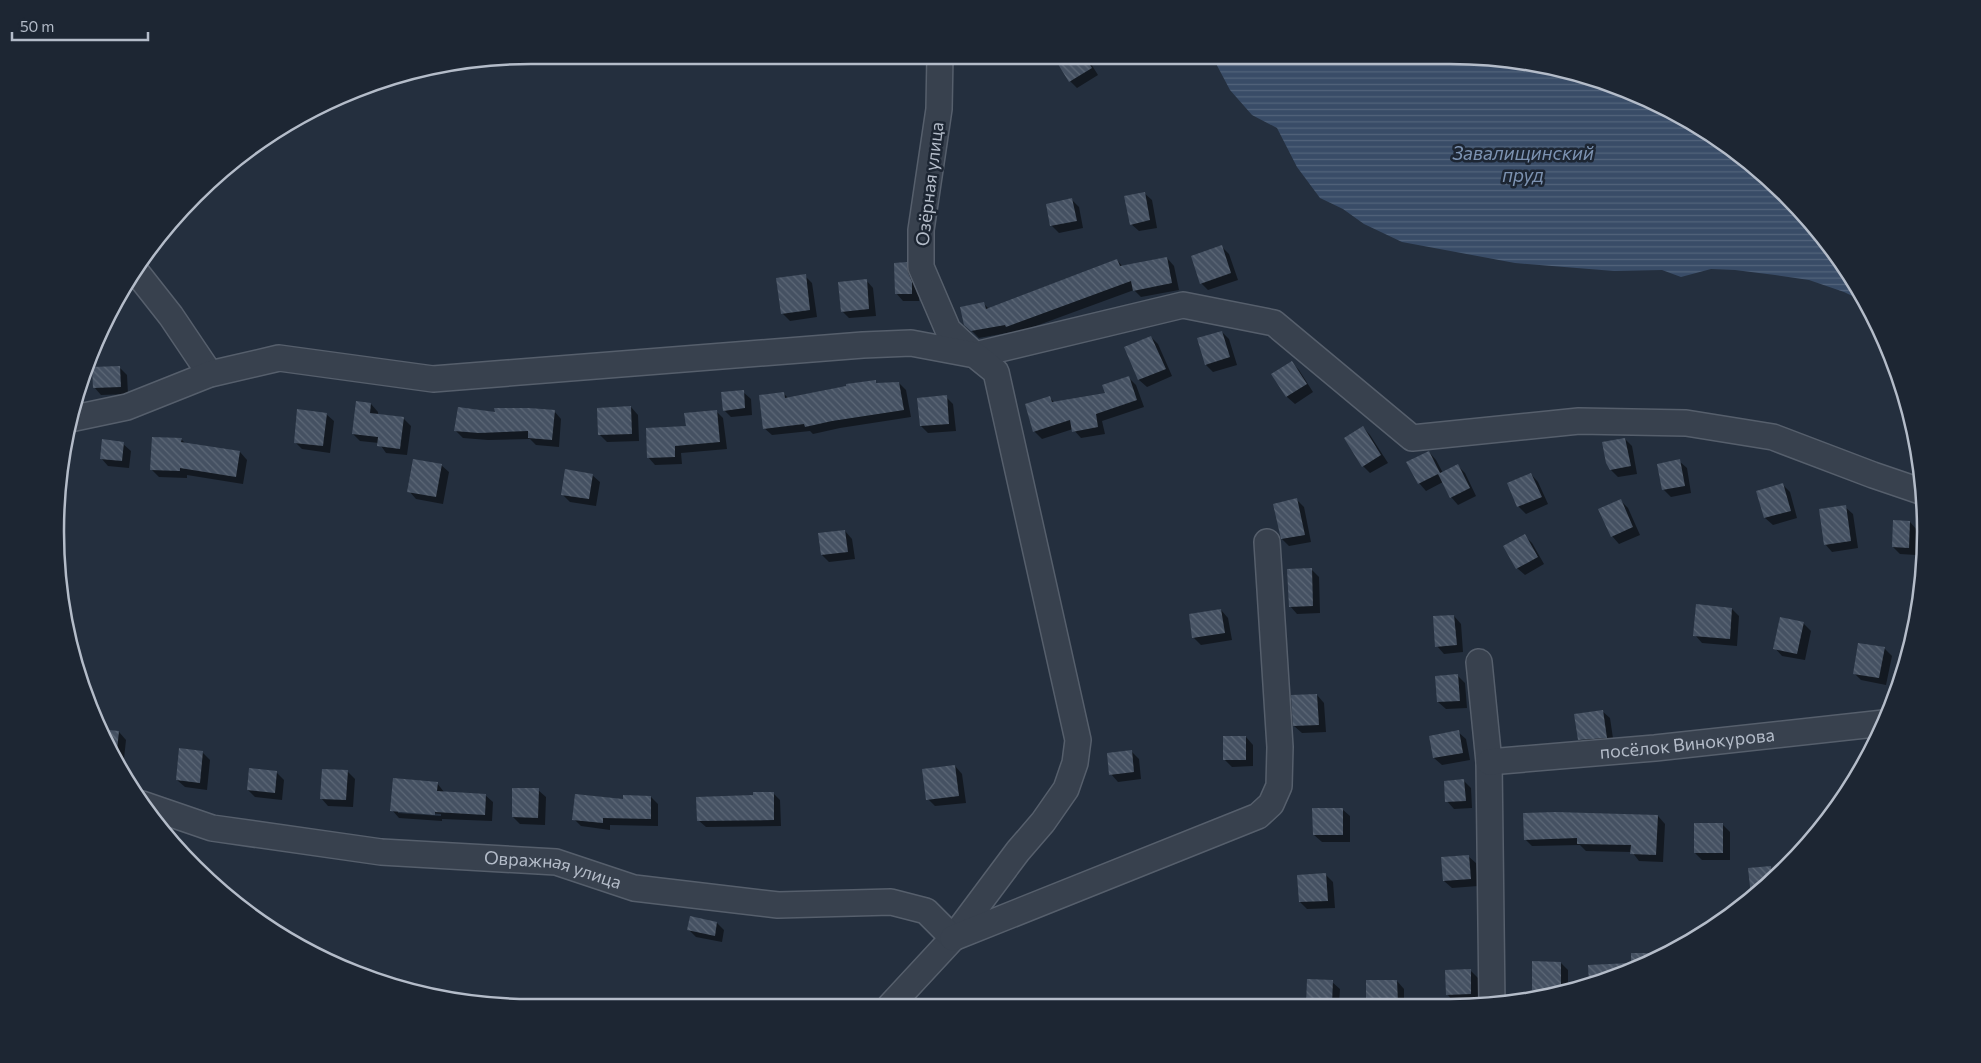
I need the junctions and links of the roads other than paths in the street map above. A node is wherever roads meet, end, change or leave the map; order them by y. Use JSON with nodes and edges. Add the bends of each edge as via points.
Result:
{"nodes":[{"id":1,"x":940,"y":64,"type":"edge"},
{"id":2,"x":140,"y":277,"type":"edge"},
{"id":3,"x":975,"y":355,"type":"junction"},
{"id":4,"x":210,"y":374,"type":"junction"},
{"id":5,"x":78,"y":417,"type":"edge"},
{"id":6,"x":1915,"y":489,"type":"edge"},
{"id":7,"x":1267,"y":542,"type":"dead end"},
{"id":8,"x":1479,"y":662,"type":"dead end"},
{"id":9,"x":1876,"y":724,"type":"edge"},
{"id":10,"x":1489,"y":762,"type":"junction"},
{"id":11,"x":155,"y":808,"type":"edge"},
{"id":12,"x":952,"y":938,"type":"junction"},
{"id":13,"x":1492,"y":997,"type":"edge"},
{"id":14,"x":896,"y":999,"type":"edge"}],
"edges":[{"from":1,"to":3,"type":"street","name":"Озёрная улица","via":[[939,108],[921,230],[921,267],[948,330]]},
{"from":2,"to":4,"type":"street"},
{"from":3,"to":4,"type":"street","via":[[911,343],[863,345],[433,379],[279,358]]},
{"from":3,"to":6,"type":"street","via":[[1183,305],[1274,323],[1412,438],[1579,421],[1686,423],[1773,437]]},
{"from":3,"to":12,"type":"street","name":"Озёрная улица","via":[[996,372],[1078,740],[1075,763],[1066,789]]},
{"from":4,"to":5,"type":"street","via":[[127,407]]},
{"from":7,"to":12,"type":"street","via":[[1280,747],[1279,786],[1271,804],[1258,816]]},
{"from":8,"to":10,"type":"street"},
{"from":9,"to":10,"type":"street","name":"посёлок Винокурова"},
{"from":10,"to":13,"type":"street"},
{"from":11,"to":12,"type":"street","name":"Овражная улица","via":[[212,828],[372,850],[556,862],[634,888],[778,905],[891,902],[926,911]]},
{"from":12,"to":14,"type":"street","name":"Озёрная улица"}]}
